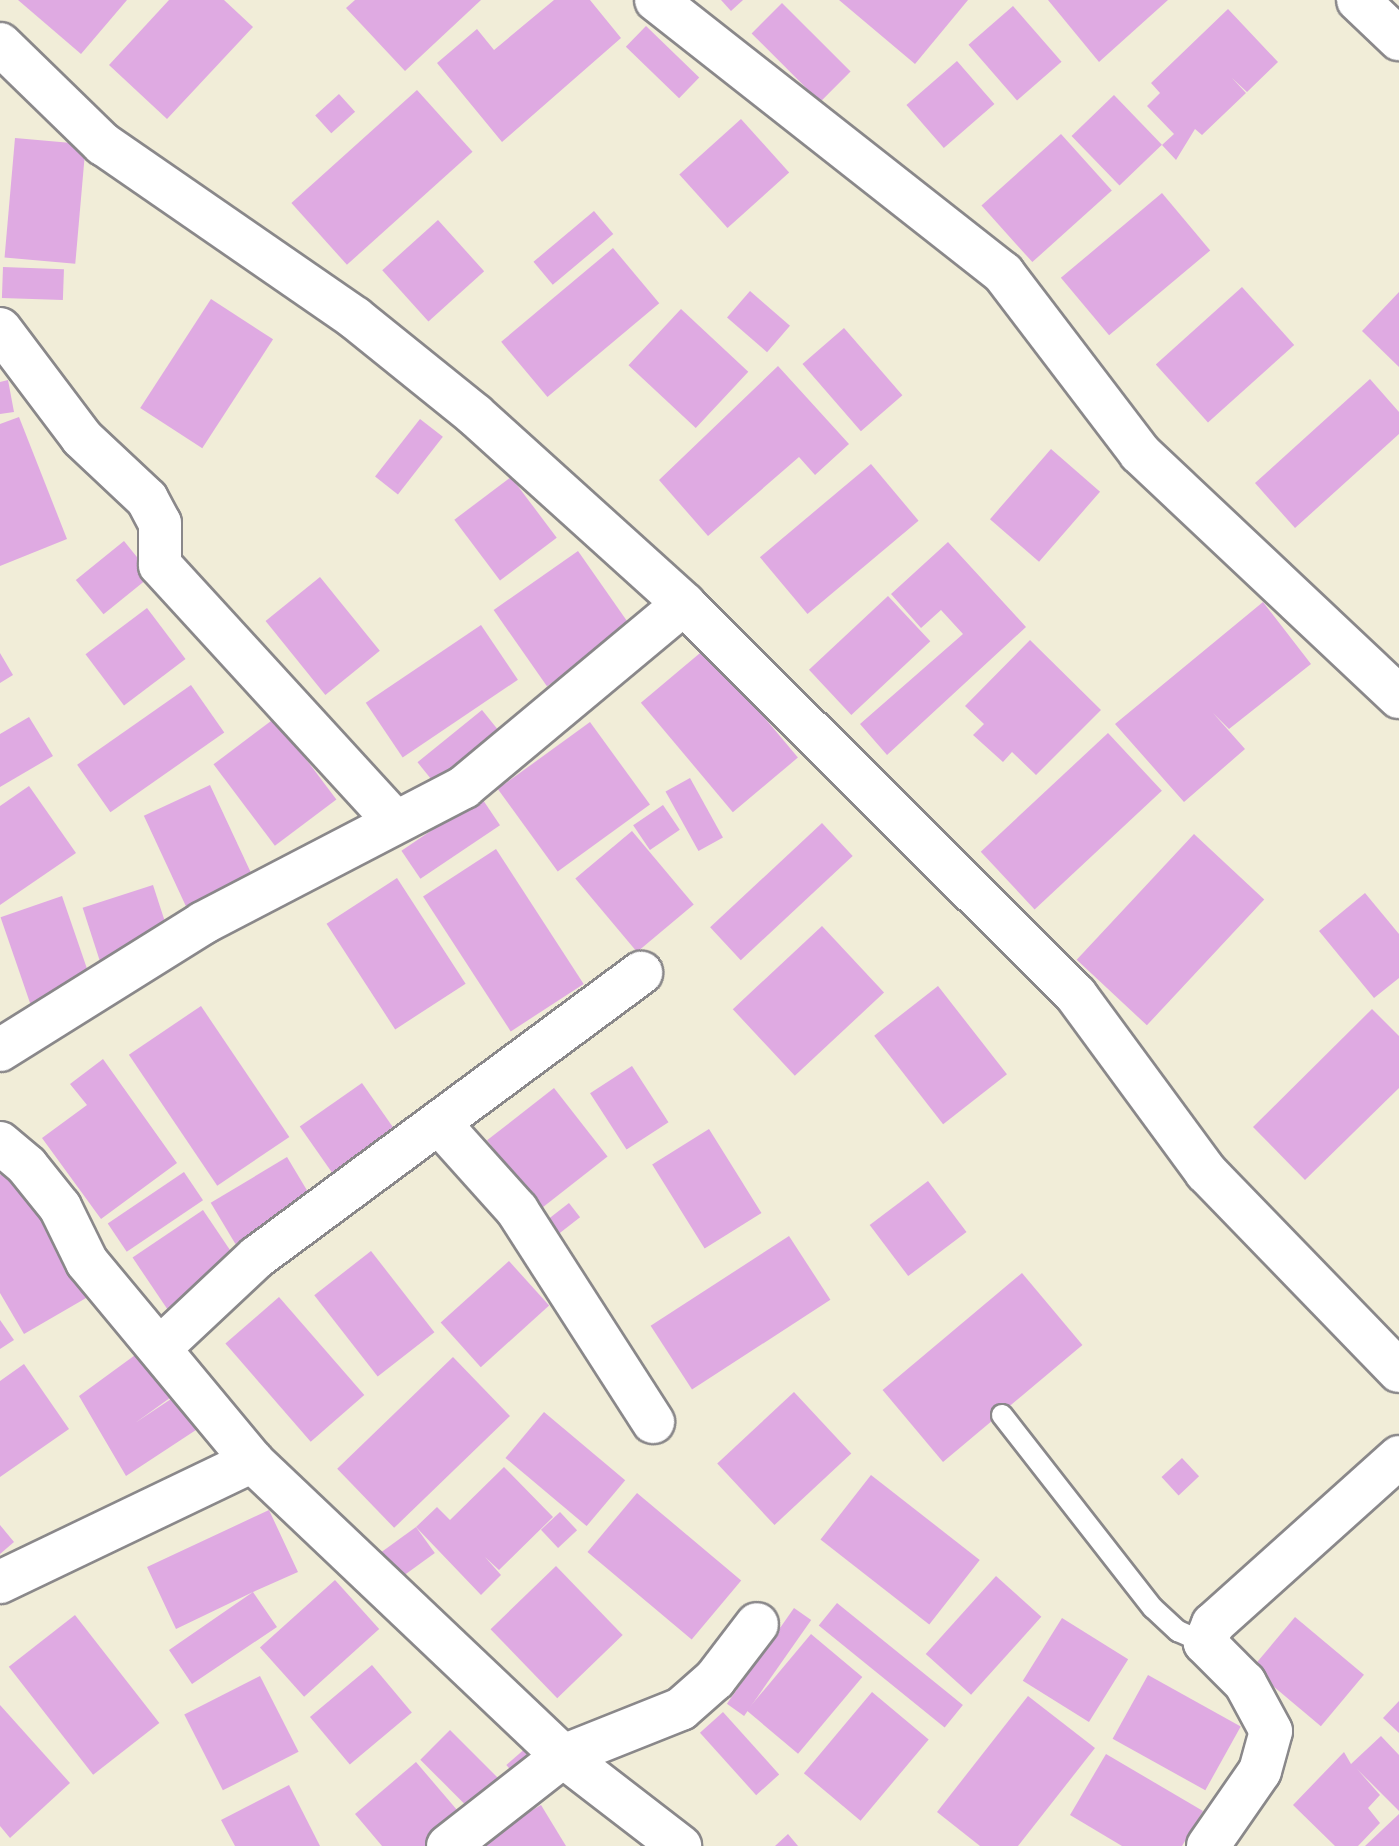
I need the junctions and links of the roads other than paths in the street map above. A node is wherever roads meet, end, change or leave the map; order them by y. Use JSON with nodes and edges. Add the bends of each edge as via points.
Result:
{"nodes":[{"id":1,"x":656,"y":0,"type":"edge"},
{"id":2,"x":1358,"y":0,"type":"edge"},
{"id":3,"x":1399,"y":39,"type":"edge"},
{"id":4,"x":0,"y":44,"type":"edge"},
{"id":5,"x":0,"y":329,"type":"edge"},
{"id":6,"x":684,"y":604,"type":"junction"},
{"id":7,"x":1399,"y":697,"type":"edge"},
{"id":8,"x":392,"y":818,"type":"junction"},
{"id":9,"x":641,"y":973,"type":"dead end"},
{"id":10,"x":0,"y":1050,"type":"edge"},
{"id":11,"x":439,"y":1123,"type":"junction"},
{"id":12,"x":0,"y":1143,"type":"edge"},
{"id":13,"x":161,"y":1347,"type":"junction"},
{"id":14,"x":1399,"y":1371,"type":"edge"},
{"id":15,"x":1002,"y":1415,"type":"dead end"},
{"id":16,"x":653,"y":1422,"type":"dead end"},
{"id":17,"x":1399,"y":1457,"type":"edge"},
{"id":18,"x":252,"y":1461,"type":"junction"},
{"id":19,"x":0,"y":1582,"type":"edge"},
{"id":20,"x":757,"y":1624,"type":"dead end"},
{"id":21,"x":1205,"y":1643,"type":"junction"},
{"id":22,"x":563,"y":1756,"type":"junction"},
{"id":23,"x":448,"y":1846,"type":"edge"},
{"id":24,"x":680,"y":1846,"type":"edge"},
{"id":25,"x":1208,"y":1846,"type":"edge"}],
"edges":[{"from":1,"to":7,"type":"street","via":[[1003,273],[1140,453]]},
{"from":2,"to":3,"type":"street"},
{"from":4,"to":6,"type":"street","via":[[103,144],[355,318],[475,415]]},
{"from":5,"to":8,"type":"street","via":[[82,438],[147,499],[160,523],[160,565]]},
{"from":6,"to":8,"type":"street","via":[[464,787]]},
{"from":6,"to":14,"type":"street","via":[[1076,995],[1206,1172]]},
{"from":8,"to":10,"type":"street","via":[[203,923]]},
{"from":9,"to":11,"type":"street"},
{"from":11,"to":13,"type":"street","via":[[257,1257]]},
{"from":11,"to":16,"type":"street","via":[[517,1210]]},
{"from":12,"to":13,"type":"street","via":[[60,1207],[87,1262]]},
{"from":13,"to":18,"type":"street"},
{"from":15,"to":21,"type":"lane","via":[[1153,1608],[1178,1631]]},
{"from":17,"to":21,"type":"street","via":[[1226,1610]]},
{"from":18,"to":19,"type":"street"},
{"from":18,"to":22,"type":"street"},
{"from":20,"to":22,"type":"street","via":[[715,1679],[681,1709]]},
{"from":21,"to":25,"type":"street","via":[[1245,1683],[1271,1731],[1260,1771]]},
{"from":22,"to":23,"type":"street"},
{"from":22,"to":24,"type":"street"}]}
